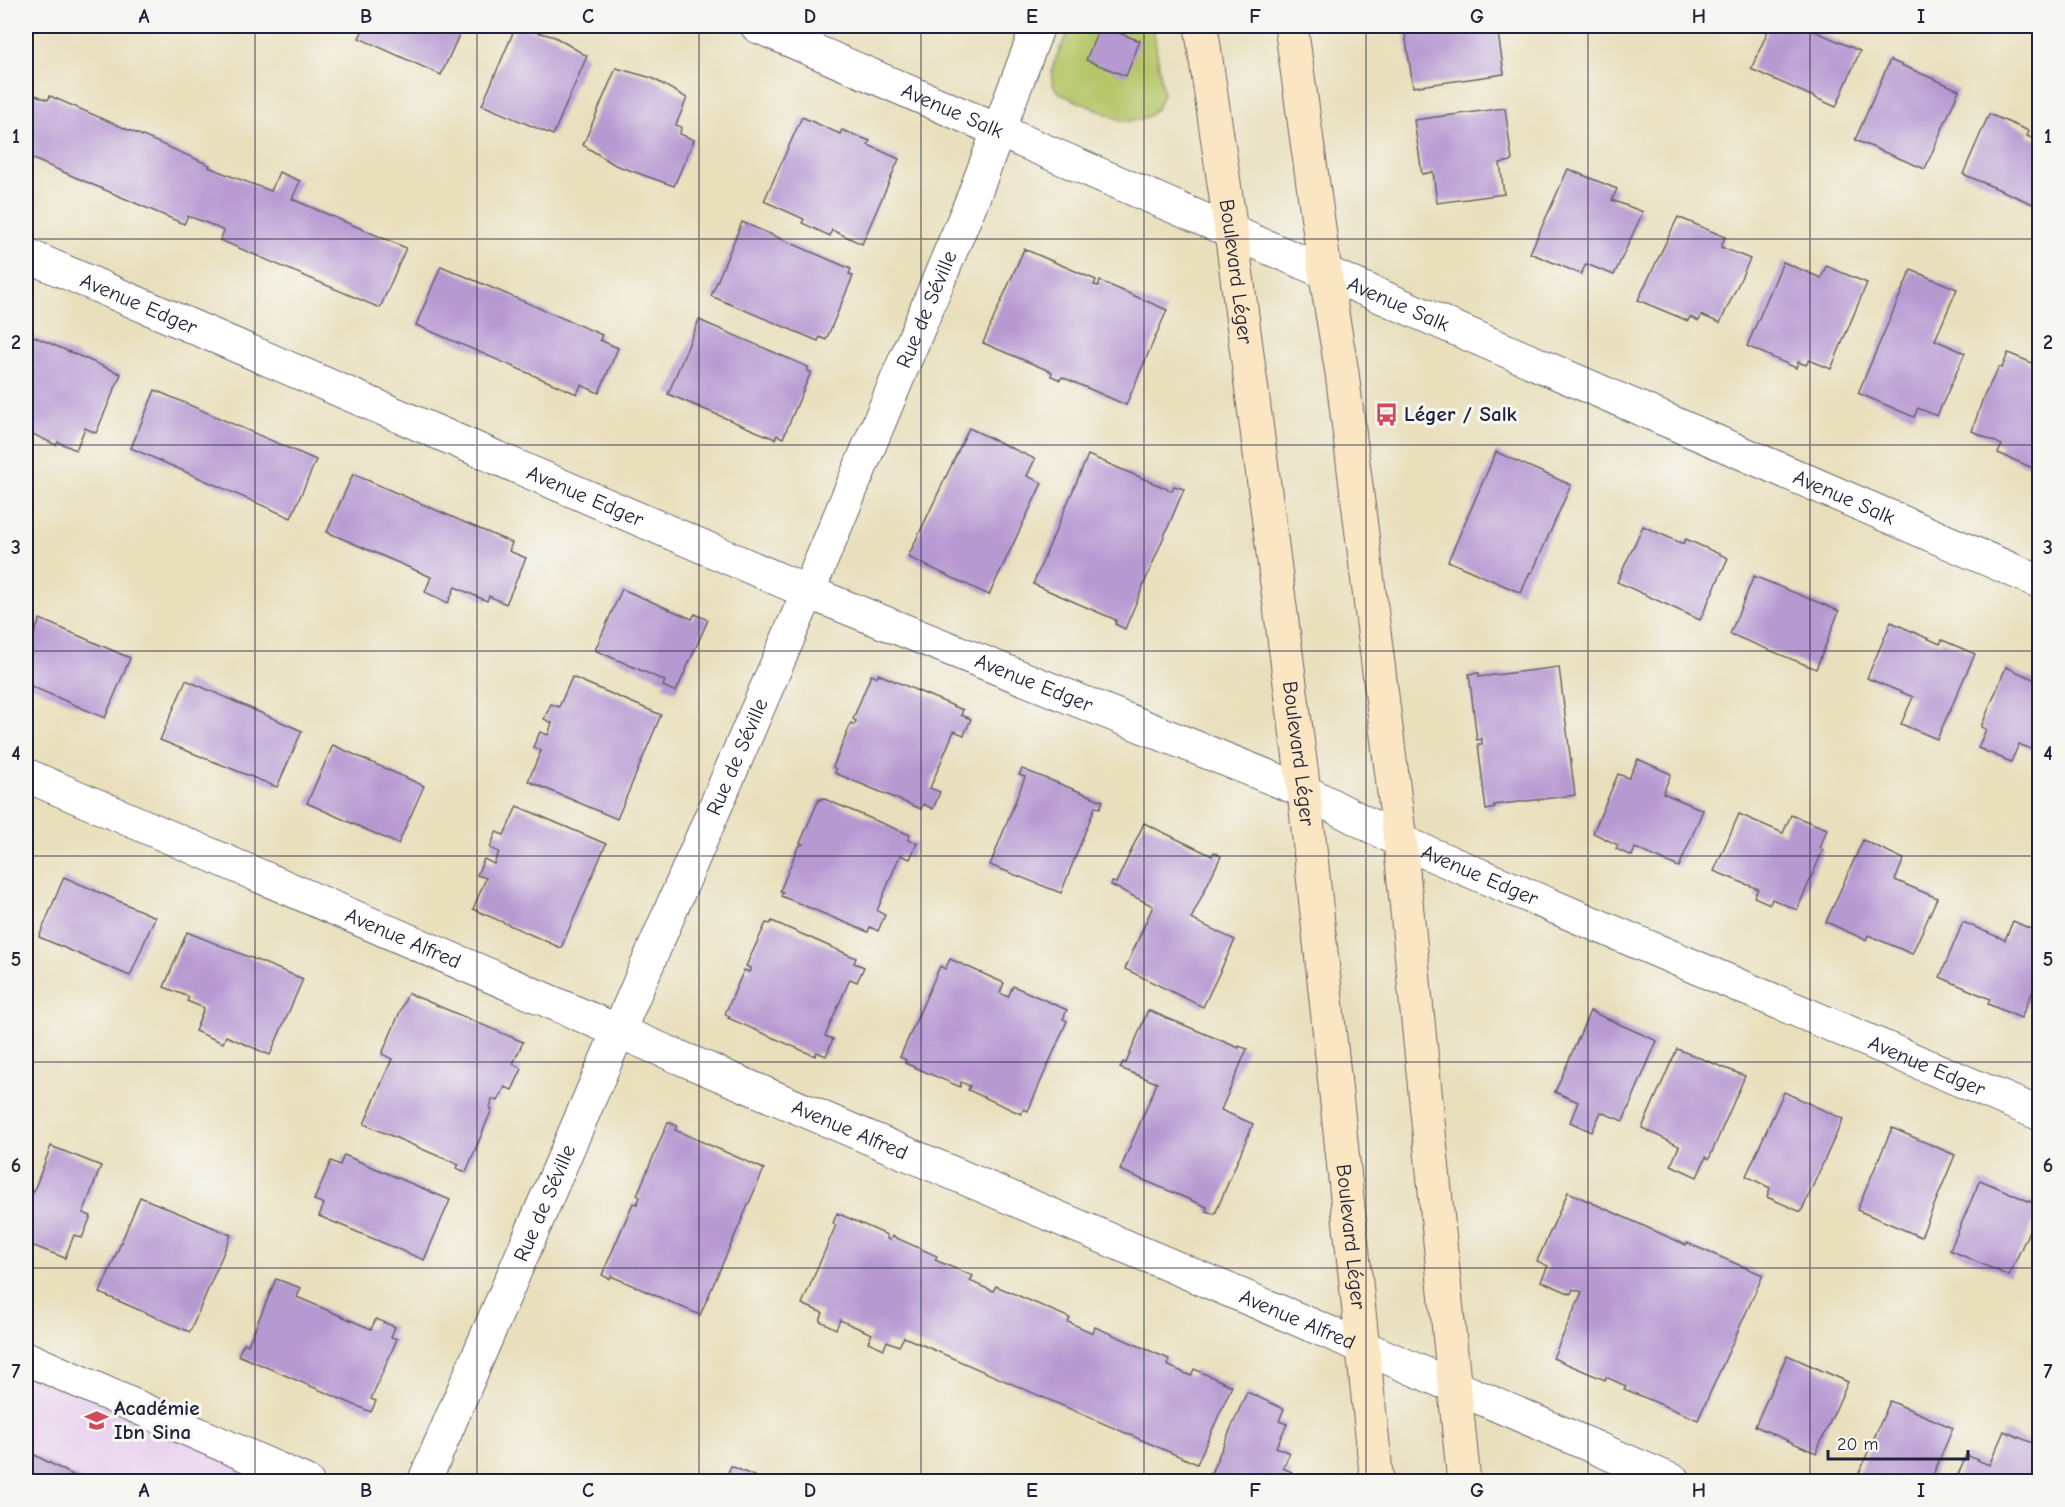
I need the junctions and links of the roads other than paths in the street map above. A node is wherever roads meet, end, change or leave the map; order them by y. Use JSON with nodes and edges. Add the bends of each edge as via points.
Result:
{"nodes":[{"id":1,"x":757,"y":26,"type":"edge"},
{"id":2,"x":1038,"y":26,"type":"edge"},
{"id":3,"x":1201,"y":26,"type":"edge"},
{"id":4,"x":1291,"y":26,"type":"edge"},
{"id":5,"x":999,"y":130,"type":"junction"},
{"id":6,"x":1231,"y":231,"type":"junction"},
{"id":7,"x":26,"y":255,"type":"edge"},
{"id":8,"x":1324,"y":272,"type":"junction"},
{"id":9,"x":2040,"y":582,"type":"edge"},
{"id":10,"x":808,"y":592,"type":"junction"},
{"id":11,"x":26,"y":775,"type":"edge"},
{"id":12,"x":1304,"y":791,"type":"junction"},
{"id":13,"x":1400,"y":840,"type":"junction"},
{"id":14,"x":618,"y":1030,"type":"junction"},
{"id":15,"x":2040,"y":1114,"type":"edge"},
{"id":16,"x":1363,"y":1347,"type":"junction"},
{"id":17,"x":26,"y":1358,"type":"edge"},
{"id":18,"x":1454,"y":1387,"type":"junction"},
{"id":19,"x":307,"y":1482,"type":"edge"},
{"id":20,"x":424,"y":1482,"type":"edge"},
{"id":21,"x":1377,"y":1482,"type":"edge"},
{"id":22,"x":1464,"y":1482,"type":"edge"},
{"id":23,"x":1675,"y":1482,"type":"edge"}],
"edges":[{"from":1,"to":5,"type":"street","name":"Avenue Salk"},
{"from":2,"to":5,"type":"street","name":"Rue de Séville"},
{"from":3,"to":6,"type":"main road","name":"Boulevard Léger"},
{"from":4,"to":8,"type":"main road"},
{"from":5,"to":6,"type":"street","name":"Avenue Salk"},
{"from":5,"to":10,"type":"street","name":"Rue de Séville"},
{"from":6,"to":8,"type":"street","name":"Avenue Salk"},
{"from":6,"to":12,"type":"main road","name":"Boulevard Léger"},
{"from":7,"to":10,"type":"street","name":"Avenue Edger"},
{"from":8,"to":9,"type":"street","name":"Avenue Salk"},
{"from":8,"to":13,"type":"main road","via":[[1342,373]]},
{"from":10,"to":12,"type":"street","name":"Avenue Edger"},
{"from":10,"to":14,"type":"street","name":"Rue de Séville"},
{"from":11,"to":14,"type":"street","name":"Avenue Alfred"},
{"from":12,"to":13,"type":"street","name":"Avenue Edger"},
{"from":12,"to":16,"type":"main road","name":"Boulevard Léger"},
{"from":13,"to":15,"type":"street","name":"Avenue Edger"},
{"from":13,"to":18,"type":"main road"},
{"from":14,"to":16,"type":"street","name":"Avenue Alfred"},
{"from":14,"to":20,"type":"street","name":"Rue de Séville"},
{"from":16,"to":18,"type":"street","name":"Avenue Alfred"},
{"from":16,"to":21,"type":"main road","name":"Boulevard Léger"},
{"from":17,"to":19,"type":"street"},
{"from":18,"to":22,"type":"main road"},
{"from":18,"to":23,"type":"street","name":"Avenue Alfred"}]}
